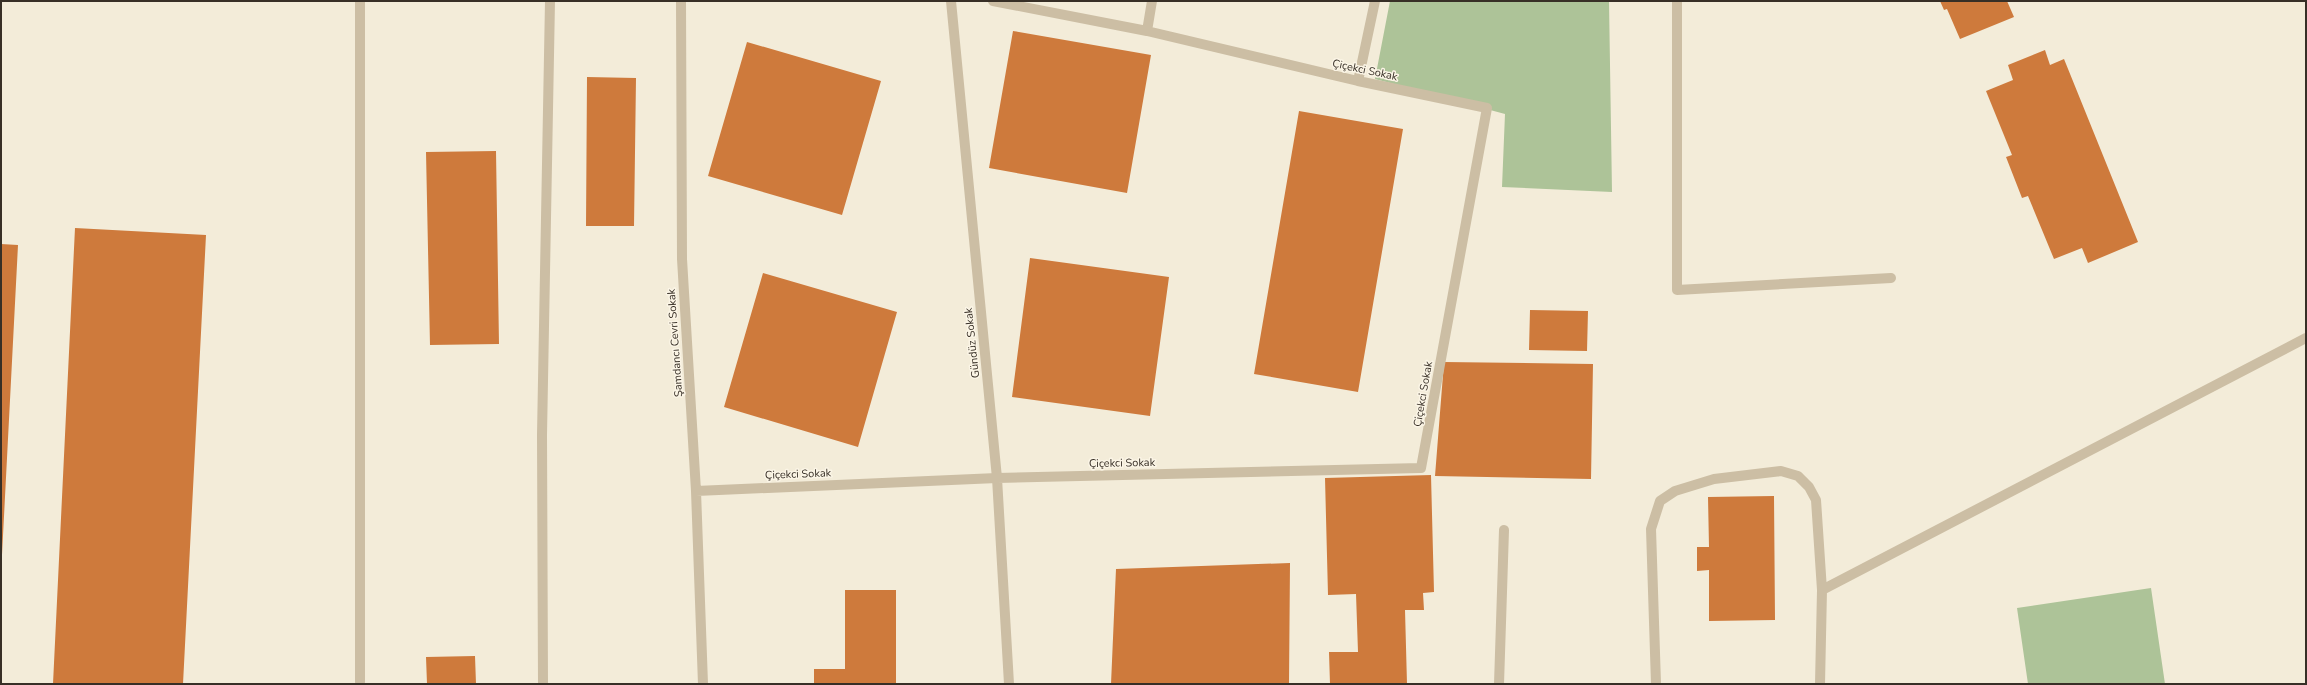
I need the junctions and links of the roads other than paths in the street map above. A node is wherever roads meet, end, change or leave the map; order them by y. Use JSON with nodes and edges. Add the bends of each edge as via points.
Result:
{"nodes":[{"id":1,"x":360,"y":1,"type":"edge"},
{"id":2,"x":550,"y":1,"type":"edge"},
{"id":3,"x":681,"y":1,"type":"edge"},
{"id":4,"x":950,"y":1,"type":"edge"},
{"id":5,"x":993,"y":1,"type":"edge"},
{"id":6,"x":1152,"y":1,"type":"edge"},
{"id":7,"x":1375,"y":1,"type":"edge"},
{"id":8,"x":1677,"y":1,"type":"edge"},
{"id":9,"x":1147,"y":31,"type":"junction"},
{"id":10,"x":1358,"y":81,"type":"junction"},
{"id":11,"x":1891,"y":278,"type":"dead end"},
{"id":12,"x":2306,"y":338,"type":"edge"},
{"id":13,"x":997,"y":478,"type":"junction"},
{"id":14,"x":696,"y":491,"type":"junction"},
{"id":15,"x":1504,"y":530,"type":"dead end"},
{"id":16,"x":1822,"y":590,"type":"junction"},
{"id":17,"x":360,"y":682,"type":"dead end"},
{"id":18,"x":543,"y":684,"type":"edge"},
{"id":19,"x":703,"y":684,"type":"edge"},
{"id":20,"x":1009,"y":684,"type":"edge"},
{"id":21,"x":1499,"y":684,"type":"edge"},
{"id":22,"x":1656,"y":684,"type":"edge"},
{"id":23,"x":1820,"y":684,"type":"edge"}],
"edges":[{"from":1,"to":17,"type":"street"},
{"from":2,"to":18,"type":"street","via":[[542,435]]},
{"from":3,"to":14,"type":"street","name":"Şamdancı Cevri Sokak","via":[[682,259]]},
{"from":4,"to":13,"type":"street","name":"Gündüz Sokak"},
{"from":5,"to":9,"type":"street","name":"Çiçekci Sokak"},
{"from":6,"to":9,"type":"street"},
{"from":7,"to":10,"type":"street"},
{"from":8,"to":11,"type":"street","via":[[1677,290]]},
{"from":9,"to":10,"type":"street","name":"Çiçekci Sokak"},
{"from":10,"to":13,"type":"street","name":"Çiçekci Sokak","via":[[1487,108],[1421,468]]},
{"from":12,"to":16,"type":"street"},
{"from":13,"to":14,"type":"street","name":"Çiçekci Sokak"},
{"from":13,"to":20,"type":"street","name":"Gündüz Sokak"},
{"from":14,"to":19,"type":"street","name":"Şamdancı Cevri Sokak"},
{"from":15,"to":21,"type":"street"},
{"from":16,"to":22,"type":"street","via":[[1816,500],[1809,487],[1798,476],[1781,471],[1714,479],[1675,491],[1660,501],[1651,529]]},
{"from":16,"to":23,"type":"street"}]}
